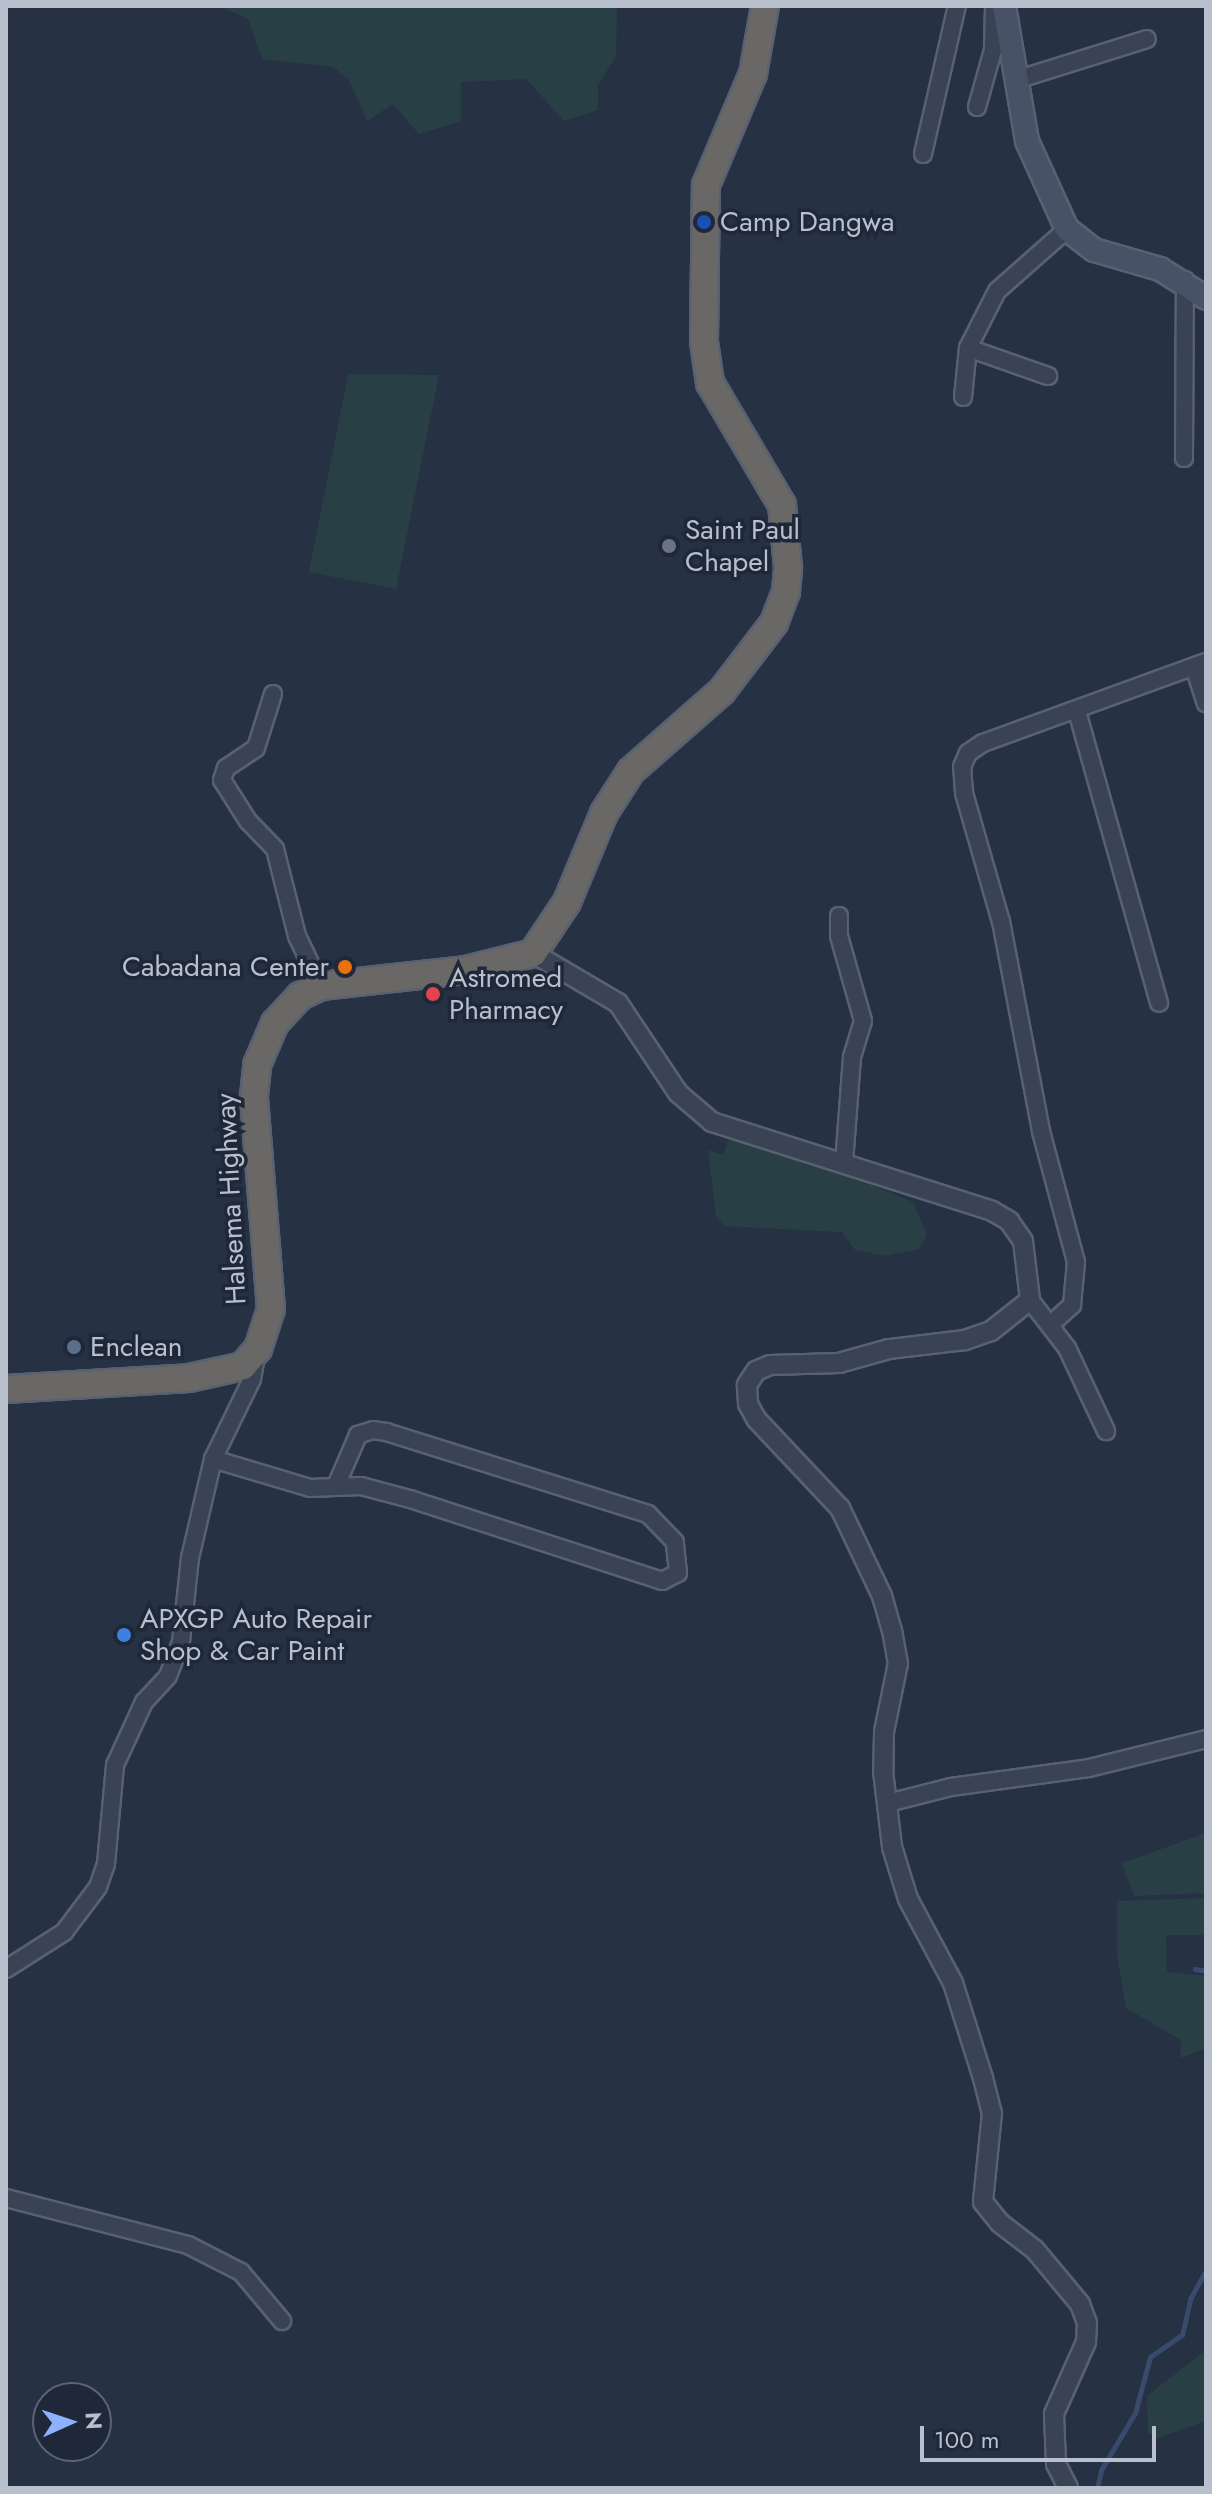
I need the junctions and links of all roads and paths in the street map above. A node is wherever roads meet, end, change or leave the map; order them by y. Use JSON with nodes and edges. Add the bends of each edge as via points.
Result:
{"nodes":[{"id":1,"x":765,"y":6,"type":"edge"},
{"id":2,"x":957,"y":6,"type":"edge"},
{"id":3,"x":1004,"y":8,"type":"edge"},
{"id":4,"x":1147,"y":39,"type":"dead end"},
{"id":5,"x":1016,"y":80,"type":"junction"},
{"id":6,"x":977,"y":107,"type":"dead end"},
{"id":7,"x":923,"y":154,"type":"dead end"},
{"id":8,"x":1067,"y":229,"type":"junction"},
{"id":9,"x":1185,"y":280,"type":"junction"},
{"id":10,"x":1206,"y":298,"type":"edge"},
{"id":11,"x":968,"y":348,"type":"junction"},
{"id":12,"x":1048,"y":376,"type":"dead end"},
{"id":13,"x":963,"y":397,"type":"dead end"},
{"id":14,"x":1184,"y":458,"type":"dead end"},
{"id":15,"x":1200,"y":665,"type":"edge"},
{"id":16,"x":273,"y":694,"type":"dead end"},
{"id":17,"x":1206,"y":703,"type":"edge"},
{"id":18,"x":1077,"y":711,"type":"junction"},
{"id":19,"x":839,"y":916,"type":"dead end"},
{"id":20,"x":533,"y":953,"type":"junction"},
{"id":21,"x":321,"y":986,"type":"junction"},
{"id":22,"x":1159,"y":1003,"type":"dead end"},
{"id":23,"x":844,"y":1164,"type":"junction"},
{"id":24,"x":1030,"y":1300,"type":"junction"},
{"id":25,"x":1050,"y":1325,"type":"junction"},
{"id":26,"x":258,"y":1349,"type":"junction"},
{"id":27,"x":6,"y":1389,"type":"edge"},
{"id":28,"x":1106,"y":1431,"type":"dead end"},
{"id":29,"x":213,"y":1459,"type":"junction"},
{"id":30,"x":336,"y":1486,"type":"junction"},
{"id":31,"x":1206,"y":1739,"type":"edge"},
{"id":32,"x":888,"y":1803,"type":"junction"},
{"id":33,"x":6,"y":1969,"type":"edge"},
{"id":34,"x":6,"y":2198,"type":"edge"},
{"id":35,"x":282,"y":2321,"type":"dead end"},
{"id":36,"x":1068,"y":2488,"type":"edge"}],
"edges":[{"from":1,"to":20,"type":"highway","via":[[753,74],[706,185],[704,342],[710,383],[782,505],[786,592],[755,653],[620,787],[567,902]]},
{"from":2,"to":7,"type":"street"},
{"from":3,"to":5,"type":"main road"},
{"from":3,"to":6,"type":"street"},
{"from":4,"to":5,"type":"street"},
{"from":5,"to":8,"type":"main road","via":[[1035,167]]},
{"from":8,"to":9,"type":"main road","via":[[1094,250]]},
{"from":8,"to":11,"type":"street","via":[[1009,276]]},
{"from":9,"to":10,"type":"main road"},
{"from":9,"to":14,"type":"street"},
{"from":11,"to":12,"type":"street"},
{"from":11,"to":13,"type":"street"},
{"from":15,"to":17,"type":"street"},
{"from":15,"to":18,"type":"street"},
{"from":16,"to":21,"type":"street","via":[[256,748],[221,776],[248,821],[275,849],[297,936]]},
{"from":18,"to":22,"type":"street"},
{"from":18,"to":25,"type":"street","via":[[983,743],[968,753],[962,767],[964,793],[1001,922],[1041,1131],[1076,1262],[1072,1305]]},
{"from":19,"to":23,"type":"street","via":[[839,936],[863,1021],[852,1057]]},
{"from":20,"to":21,"type":"highway","name":"Halsema Highway","via":[[465,970]]},
{"from":20,"to":23,"type":"street","via":[[618,1003],[678,1093],[712,1122]]},
{"from":21,"to":26,"type":"highway","name":"Halsema Highway","via":[[285,1011],[264,1041],[257,1065],[256,1140],[271,1309]]},
{"from":23,"to":24,"type":"street","via":[[1009,1221],[1023,1241]]},
{"from":24,"to":25,"type":"street"},
{"from":24,"to":32,"type":"street","via":[[1015,1316],[965,1340],[889,1349],[839,1363],[770,1365],[756,1371],[747,1385],[748,1404],[757,1420],[840,1508],[882,1596],[898,1663],[884,1732]]},
{"from":25,"to":28,"type":"street","via":[[1081,1373]]},
{"from":26,"to":27,"type":"highway","via":[[243,1366],[200,1376]]},
{"from":26,"to":29,"type":"street","via":[[252,1379]]},
{"from":29,"to":30,"type":"street","via":[[310,1488]]},
{"from":29,"to":33,"type":"street","via":[[190,1558],[181,1642],[168,1676],[144,1702],[115,1765],[106,1864],[98,1887],[64,1932]]},
{"from":30,"to":30,"type":"street","via":[[410,1499],[646,1577],[668,1581],[678,1573],[675,1542],[648,1514],[387,1432],[358,1435]]},
{"from":31,"to":32,"type":"street","via":[[1089,1768],[951,1787]]},
{"from":32,"to":36,"type":"street","via":[[898,1873],[953,1983],[992,2113],[983,2202],[1035,2250],[1080,2304],[1087,2323],[1086,2342],[1054,2414],[1056,2464]]},
{"from":34,"to":35,"type":"street","via":[[188,2245],[241,2272]]}]}
